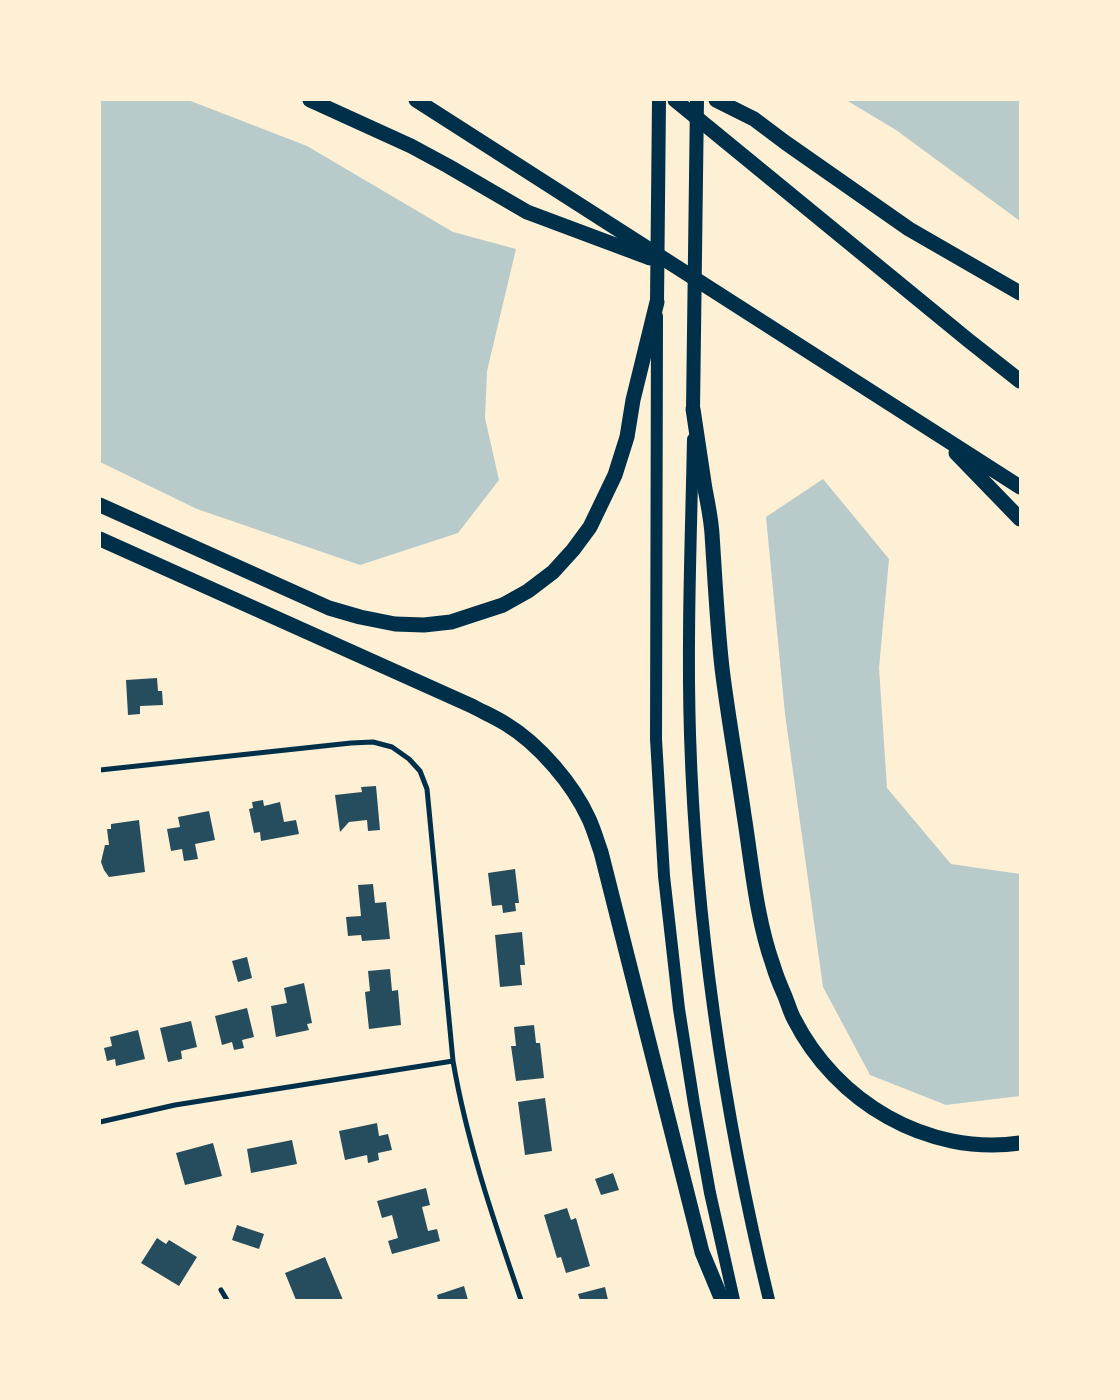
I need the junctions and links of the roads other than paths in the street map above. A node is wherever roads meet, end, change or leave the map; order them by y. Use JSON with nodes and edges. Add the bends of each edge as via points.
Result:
{"nodes":[{"id":1,"x":310,"y":100,"type":"edge"},
{"id":2,"x":416,"y":100,"type":"edge"},
{"id":3,"x":659,"y":100,"type":"edge"},
{"id":4,"x":675,"y":100,"type":"edge"},
{"id":5,"x":697,"y":100,"type":"edge"},
{"id":6,"x":716,"y":100,"type":"edge"},
{"id":7,"x":680,"y":270,"type":"junction"},
{"id":8,"x":1020,"y":293,"type":"edge"},
{"id":9,"x":657,"y":302,"type":"joint"},
{"id":10,"x":651,"y":355,"type":"junction"},
{"id":11,"x":1020,"y":381,"type":"edge"},
{"id":12,"x":694,"y":409,"type":"junction"},
{"id":13,"x":940,"y":435,"type":"junction"},
{"id":14,"x":1020,"y":487,"type":"edge"},
{"id":15,"x":100,"y":505,"type":"edge"},
{"id":16,"x":1020,"y":519,"type":"edge"},
{"id":17,"x":100,"y":539,"type":"edge"},
{"id":18,"x":100,"y":770,"type":"edge"},
{"id":19,"x":453,"y":1061,"type":"junction"},
{"id":20,"x":100,"y":1122,"type":"edge"},
{"id":21,"x":1020,"y":1143,"type":"edge"},
{"id":22,"x":221,"y":1290,"type":"dead end"},
{"id":23,"x":228,"y":1300,"type":"edge"},
{"id":24,"x":521,"y":1300,"type":"edge"},
{"id":25,"x":722,"y":1300,"type":"edge"},
{"id":26,"x":734,"y":1300,"type":"edge"},
{"id":27,"x":769,"y":1300,"type":"edge"}],
"edges":[{"from":1,"to":7,"type":"highway","via":[[411,146],[527,212]]},
{"from":2,"to":7,"type":"highway"},
{"from":3,"to":9,"type":"highway"},
{"from":4,"to":11,"type":"highway"},
{"from":5,"to":12,"type":"highway"},
{"from":6,"to":8,"type":"highway","via":[[754,120],[909,229]]},
{"from":7,"to":13,"type":"highway"},
{"from":9,"to":10,"type":"highway"},
{"from":10,"to":15,"type":"highway","via":[[633,400],[630,423],[614,476],[590,527],[573,550],[528,591],[503,605],[451,622],[395,624],[329,608]]},
{"from":10,"to":26,"type":"main road","via":[[656,739],[664,867],[679,1009],[694,1104]]},
{"from":12,"to":21,"type":"highway","via":[[712,532],[722,672],[755,886],[772,964],[794,1018],[807,1041],[840,1082],[878,1112],[903,1126],[952,1141],[1003,1146]]},
{"from":12,"to":27,"type":"main road","via":[[689,666],[698,870],[713,1008],[727,1096]]},
{"from":13,"to":14,"type":"highway"},
{"from":13,"to":16,"type":"highway"},
{"from":17,"to":25,"type":"highway","via":[[472,706],[507,725],[535,746],[559,772],[589,819],[601,852],[702,1252]]},
{"from":18,"to":19,"type":"street","via":[[373,742],[392,747],[409,759],[420,771],[427,789]]},
{"from":19,"to":20,"type":"street","via":[[175,1105]]},
{"from":19,"to":24,"type":"street","via":[[469,1138]]},
{"from":22,"to":23,"type":"street"}]}
